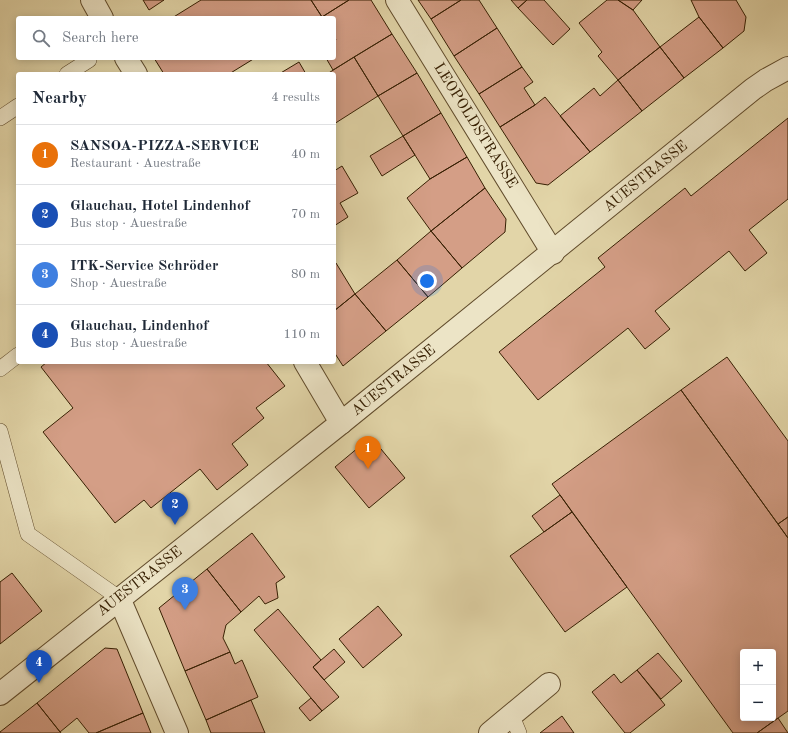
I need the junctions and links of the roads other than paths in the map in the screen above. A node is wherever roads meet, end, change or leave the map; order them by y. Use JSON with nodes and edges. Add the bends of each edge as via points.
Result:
{"nodes":[{"id":1,"x":92,"y":0,"type":"edge"},
{"id":2,"x":397,"y":0,"type":"edge"},
{"id":3,"x":101,"y":16,"type":"edge"},
{"id":4,"x":89,"y":60,"type":"dead end"},
{"id":5,"x":127,"y":60,"type":"edge"},
{"id":6,"x":788,"y":68,"type":"edge"},
{"id":7,"x":70,"y":72,"type":"edge"},
{"id":8,"x":135,"y":72,"type":"edge"},
{"id":9,"x":16,"y":107,"type":"edge"},
{"id":10,"x":0,"y":118,"type":"edge"},
{"id":11,"x":552,"y":253,"type":"junction"},
{"id":12,"x":16,"y":357,"type":"edge"},
{"id":13,"x":306,"y":364,"type":"edge"},
{"id":14,"x":0,"y":369,"type":"edge"},
{"id":15,"x":341,"y":423,"type":"junction"},
{"id":16,"x":0,"y":431,"type":"edge"},
{"id":17,"x":119,"y":598,"type":"junction"},
{"id":18,"x":549,"y":684,"type":"dead end"},
{"id":19,"x":0,"y":694,"type":"edge"},
{"id":20,"x":515,"y":724,"type":"edge"},
{"id":21,"x":177,"y":733,"type":"edge"},
{"id":22,"x":490,"y":733,"type":"edge"}],
"edges":[{"from":1,"to":3,"type":"street"},
{"from":2,"to":11,"type":"street","name":"LEOPOLDSTRASSE"},
{"from":4,"to":7,"type":"lane"},
{"from":5,"to":8,"type":"street"},
{"from":6,"to":11,"type":"street","name":"AUESTRASSE","via":[[766,80]]},
{"from":9,"to":10,"type":"lane"},
{"from":11,"to":15,"type":"street","name":"AUESTRASSE"},
{"from":12,"to":14,"type":"lane"},
{"from":13,"to":15,"type":"street"},
{"from":15,"to":17,"type":"street","name":"AUESTRASSE"},
{"from":16,"to":17,"type":"lane","via":[[28,534]]},
{"from":17,"to":19,"type":"street","name":"AUESTRASSE"},
{"from":17,"to":21,"type":"street"},
{"from":18,"to":20,"type":"street"},
{"from":20,"to":22,"type":"street"}]}
